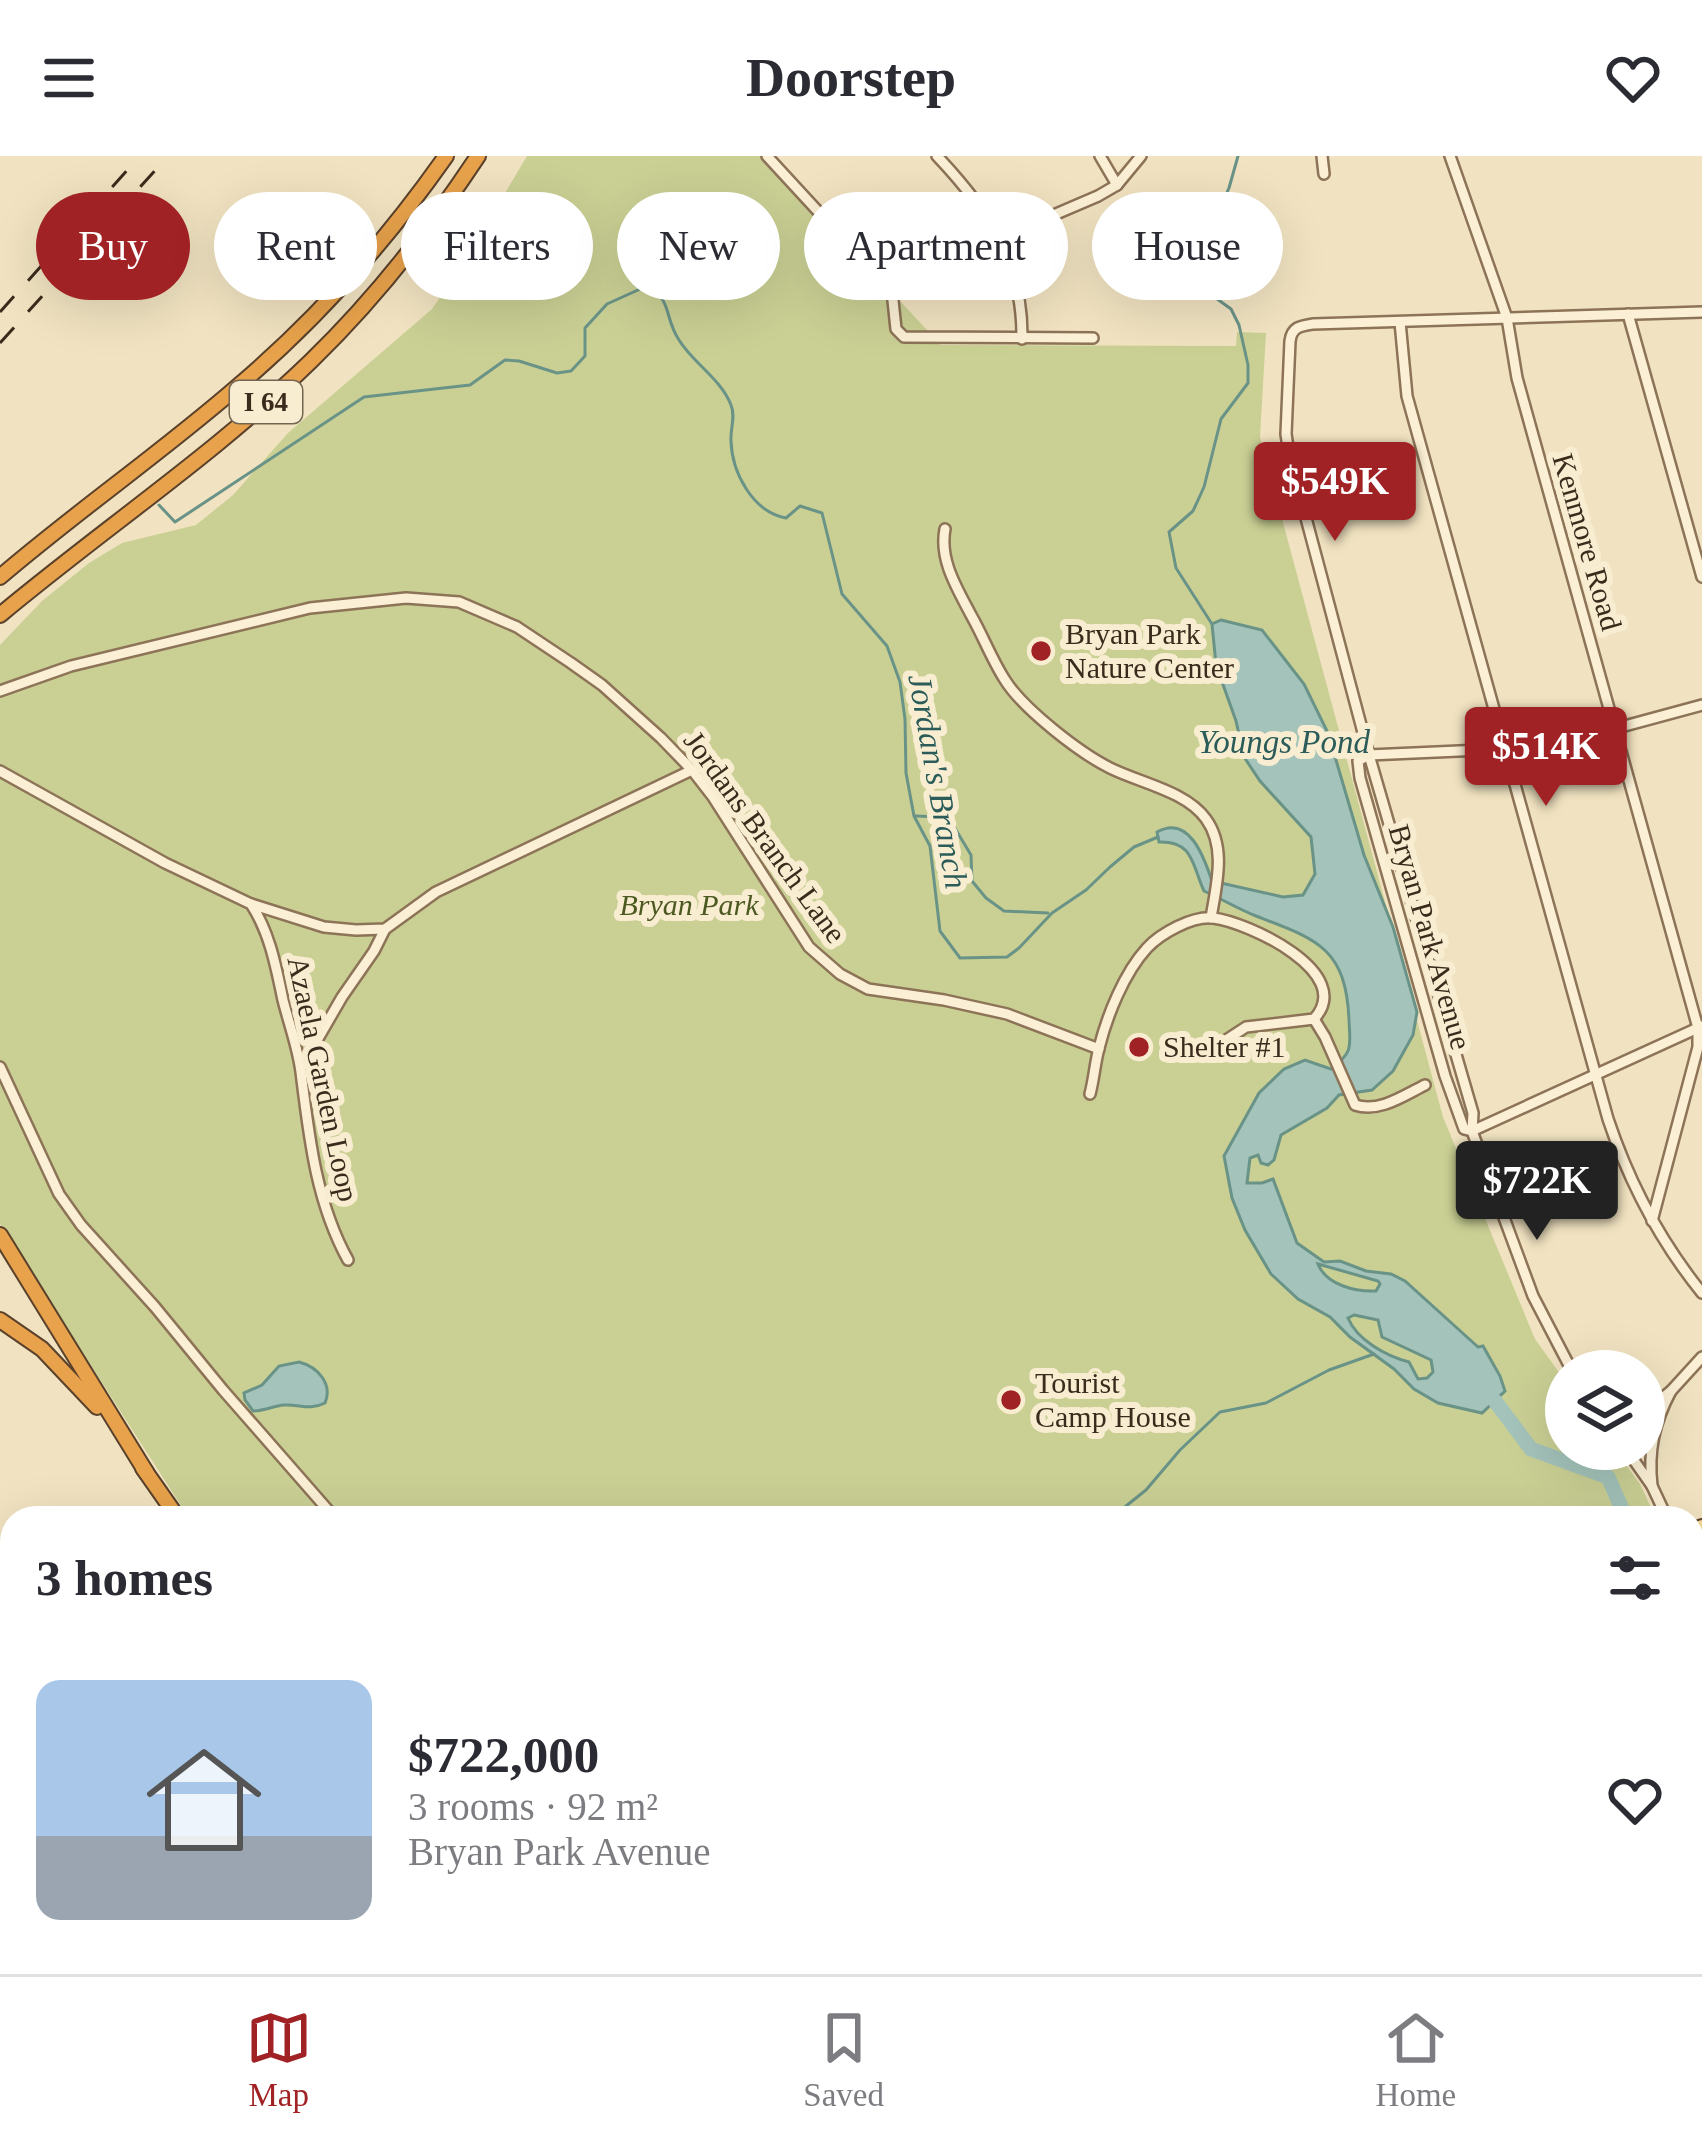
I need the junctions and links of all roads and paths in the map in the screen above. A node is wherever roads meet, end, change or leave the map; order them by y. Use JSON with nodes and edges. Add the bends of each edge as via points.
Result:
{"nodes":[{"id":1,"x":446,"y":156,"type":"edge"},
{"id":2,"x":478,"y":156,"type":"edge"},
{"id":3,"x":767,"y":156,"type":"edge"},
{"id":4,"x":937,"y":156,"type":"edge"},
{"id":5,"x":1100,"y":156,"type":"edge"},
{"id":6,"x":1141,"y":156,"type":"edge"},
{"id":7,"x":1322,"y":156,"type":"edge"},
{"id":8,"x":1450,"y":156,"type":"edge"},
{"id":9,"x":1324,"y":174,"type":"dead end"},
{"id":10,"x":1117,"y":185,"type":"junction"},
{"id":11,"x":969,"y":192,"type":"edge"},
{"id":12,"x":804,"y":196,"type":"edge"},
{"id":13,"x":1068,"y":210,"type":"edge"},
{"id":14,"x":893,"y":300,"type":"edge"},
{"id":15,"x":1017,"y":300,"type":"edge"},
{"id":16,"x":1702,"y":312,"type":"edge"},
{"id":17,"x":1628,"y":314,"type":"junction"},
{"id":18,"x":1507,"y":318,"type":"junction"},
{"id":19,"x":1400,"y":322,"type":"junction"},
{"id":20,"x":1093,"y":338,"type":"dead end"},
{"id":21,"x":1022,"y":340,"type":"junction"},
{"id":22,"x":945,"y":529,"type":"dead end"},
{"id":23,"x":0,"y":577,"type":"edge"},
{"id":24,"x":1702,"y":578,"type":"edge"},
{"id":25,"x":4,"y":614,"type":"edge"},
{"id":26,"x":0,"y":691,"type":"edge"},
{"id":27,"x":1702,"y":705,"type":"edge"},
{"id":28,"x":1615,"y":729,"type":"junction"},
{"id":29,"x":1507,"y":750,"type":"junction"},
{"id":30,"x":1369,"y":754,"type":"junction"},
{"id":31,"x":692,"y":770,"type":"junction"},
{"id":32,"x":0,"y":771,"type":"edge"},
{"id":33,"x":251,"y":904,"type":"junction"},
{"id":34,"x":1211,"y":918,"type":"junction"},
{"id":35,"x":385,"y":929,"type":"junction"},
{"id":36,"x":1314,"y":1018,"type":"junction"},
{"id":37,"x":1700,"y":1027,"type":"edge"},
{"id":38,"x":1099,"y":1049,"type":"junction"},
{"id":39,"x":1203,"y":1055,"type":"dead end"},
{"id":40,"x":0,"y":1066,"type":"edge"},
{"id":41,"x":301,"y":1068,"type":"junction"},
{"id":42,"x":1595,"y":1075,"type":"junction"},
{"id":43,"x":1425,"y":1085,"type":"dead end"},
{"id":44,"x":1090,"y":1094,"type":"dead end"},
{"id":45,"x":1472,"y":1131,"type":"junction"},
{"id":46,"x":1652,"y":1221,"type":"junction"},
{"id":47,"x":0,"y":1235,"type":"edge"},
{"id":48,"x":348,"y":1260,"type":"dead end"},
{"id":49,"x":1702,"y":1293,"type":"edge"},
{"id":50,"x":0,"y":1320,"type":"edge"},
{"id":51,"x":1561,"y":1350,"type":"edge"},
{"id":52,"x":1702,"y":1357,"type":"edge"},
{"id":53,"x":1671,"y":1391,"type":"junction"},
{"id":54,"x":1665,"y":1396,"type":"edge"},
{"id":55,"x":1641,"y":1470,"type":"edge"},
{"id":56,"x":146,"y":1472,"type":"junction"},
{"id":57,"x":1652,"y":1486,"type":"junction"},
{"id":58,"x":170,"y":1506,"type":"edge"},
{"id":59,"x":324,"y":1506,"type":"edge"},
{"id":60,"x":1661,"y":1506,"type":"edge"}],
"edges":[{"from":1,"to":23,"type":"highway","number":"I 64","via":[[290,339]]},
{"from":2,"to":25,"type":"highway","number":"I 64","via":[[400,265],[311,361]]},
{"from":3,"to":12,"type":"street"},
{"from":4,"to":11,"type":"street"},
{"from":5,"to":10,"type":"street"},
{"from":6,"to":10,"type":"street"},
{"from":7,"to":9,"type":"street"},
{"from":8,"to":18,"type":"street","name":"Kenmore Road"},
{"from":10,"to":13,"type":"street"},
{"from":14,"to":21,"type":"street","via":[[904,337]]},
{"from":15,"to":21,"type":"street"},
{"from":16,"to":17,"type":"street"},
{"from":17,"to":18,"type":"street"},
{"from":17,"to":24,"type":"street"},
{"from":18,"to":19,"type":"street"},
{"from":18,"to":28,"type":"street","name":"Kenmore Road"},
{"from":19,"to":29,"type":"street","via":[[1407,396]]},
{"from":19,"to":30,"type":"street","name":"Bryan Park Avenue","via":[[1300,326],[1291,333],[1289,454]]},
{"from":20,"to":21,"type":"street"},
{"from":22,"to":34,"type":"street","via":[[954,583],[1006,683],[1090,757],[1195,808],[1208,823],[1218,852]]},
{"from":26,"to":31,"type":"street","name":"Jordans Branch Lane","via":[[286,613],[379,599],[459,602],[571,662]]},
{"from":27,"to":28,"type":"street"},
{"from":28,"to":29,"type":"street"},
{"from":28,"to":37,"type":"street","name":"Kenmore Road"},
{"from":29,"to":30,"type":"street"},
{"from":29,"to":42,"type":"street"},
{"from":30,"to":45,"type":"street","name":"Bryan Park Avenue","via":[[1358,760],[1360,778],[1444,1076],[1463,1129]]},
{"from":31,"to":35,"type":"street","via":[[436,892]]},
{"from":31,"to":38,"type":"street","name":"Jordans Branch Lane","via":[[809,947],[840,974],[868,989],[1007,1014]]},
{"from":32,"to":33,"type":"street"},
{"from":33,"to":35,"type":"street","via":[[324,927]]},
{"from":33,"to":41,"type":"street","name":"Azaela Garden Loop"},
{"from":34,"to":36,"type":"street","via":[[1306,961],[1322,996]]},
{"from":34,"to":38,"type":"street","via":[[1176,928],[1143,951]]},
{"from":35,"to":41,"type":"street"},
{"from":36,"to":39,"type":"street","via":[[1246,1027]]},
{"from":36,"to":43,"type":"street","via":[[1355,1105],[1378,1107]]},
{"from":37,"to":42,"type":"street"},
{"from":37,"to":46,"type":"street","name":"Kenmore Road"},
{"from":38,"to":44,"type":"street"},
{"from":40,"to":59,"type":"street","via":[[81,1225]]},
{"from":41,"to":48,"type":"street","name":"Azaela Garden Loop","via":[[320,1194]]},
{"from":42,"to":45,"type":"street"},
{"from":42,"to":46,"type":"street"},
{"from":45,"to":51,"type":"street","name":"Bryan Park Avenue","via":[[1532,1296]]},
{"from":46,"to":49,"type":"street"},
{"from":47,"to":56,"type":"highway"},
{"from":50,"to":56,"type":"highway","via":[[68,1375]]},
{"from":52,"to":53,"type":"street"},
{"from":53,"to":54,"type":"street"},
{"from":53,"to":57,"type":"street","via":[[1651,1445]]},
{"from":55,"to":57,"type":"street"},
{"from":56,"to":58,"type":"highway"},
{"from":57,"to":60,"type":"street"}]}
